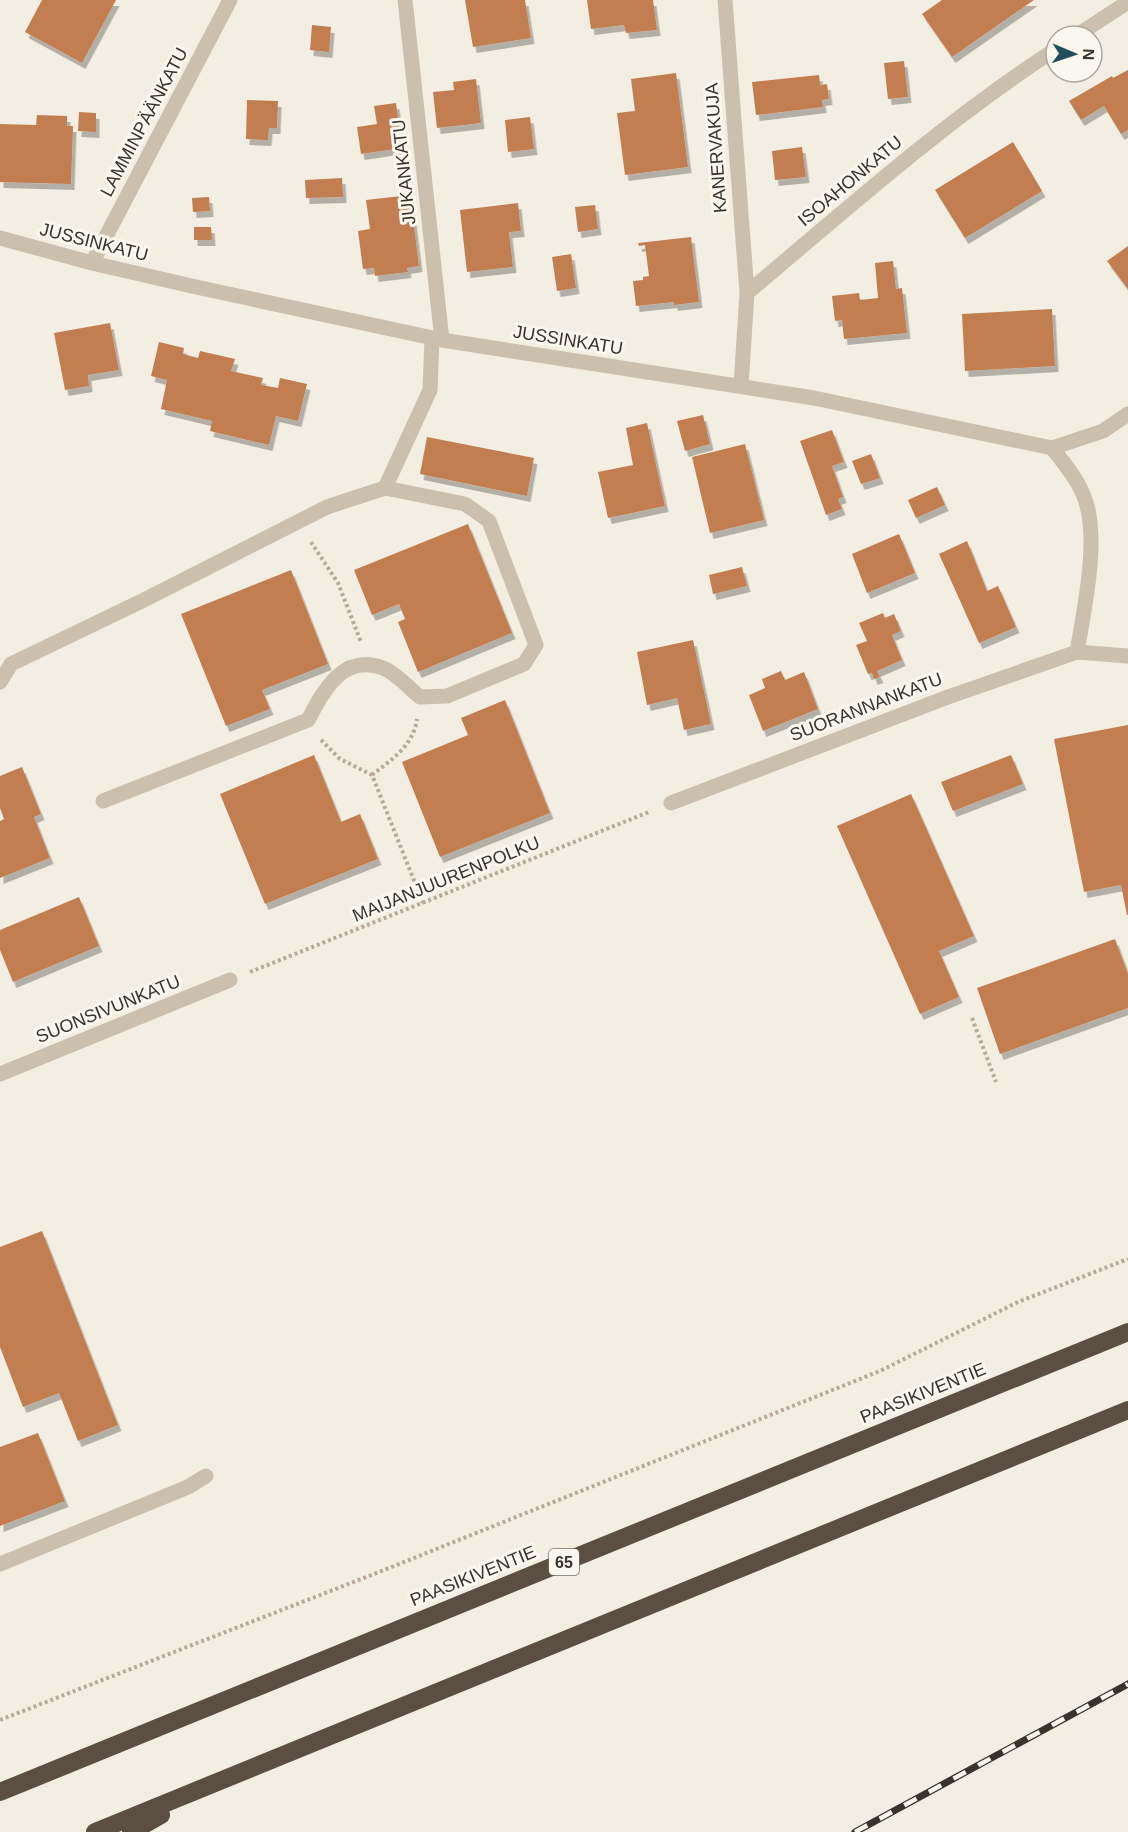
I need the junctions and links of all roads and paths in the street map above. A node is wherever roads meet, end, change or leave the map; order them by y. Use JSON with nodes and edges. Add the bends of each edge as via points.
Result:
{"nodes":[{"id":1,"x":230,"y":0,"type":"edge"},
{"id":2,"x":405,"y":0,"type":"edge"},
{"id":3,"x":725,"y":0,"type":"edge"},
{"id":4,"x":1128,"y":2,"type":"edge"},
{"id":5,"x":1094,"y":24,"type":"edge"},
{"id":6,"x":1044,"y":57,"type":"edge"},
{"id":7,"x":0,"y":238,"type":"edge"},
{"id":8,"x":92,"y":263,"type":"junction"},
{"id":9,"x":747,"y":293,"type":"junction"},
{"id":10,"x":437,"y":339,"type":"junction"},
{"id":11,"x":741,"y":386,"type":"junction"},
{"id":12,"x":1128,"y":414,"type":"edge"},
{"id":13,"x":1052,"y":448,"type":"junction"},
{"id":14,"x":385,"y":488,"type":"junction"},
{"id":15,"x":283,"y":530,"type":"junction"},
{"id":16,"x":1077,"y":652,"type":"junction"},
{"id":17,"x":1128,"y":656,"type":"edge"},
{"id":18,"x":371,"y":665,"type":"junction"},
{"id":19,"x":1,"y":682,"type":"edge"},
{"id":20,"x":420,"y":697,"type":"junction"},
{"id":21,"x":308,"y":720,"type":"junction"},
{"id":22,"x":372,"y":775,"type":"junction"},
{"id":23,"x":103,"y":801,"type":"dead end"},
{"id":24,"x":672,"y":802,"type":"joint"},
{"id":25,"x":423,"y":903,"type":"junction"},
{"id":26,"x":230,"y":980,"type":"joint"},
{"id":27,"x":972,"y":1018,"type":"dead end"},
{"id":28,"x":0,"y":1074,"type":"edge"},
{"id":29,"x":996,"y":1082,"type":"dead end"},
{"id":30,"x":1128,"y":1259,"type":"edge"},
{"id":31,"x":1128,"y":1332,"type":"edge"},
{"id":32,"x":1128,"y":1410,"type":"edge"},
{"id":33,"x":206,"y":1476,"type":"dead end"},
{"id":34,"x":0,"y":1564,"type":"edge"},
{"id":35,"x":0,"y":1720,"type":"edge"},
{"id":36,"x":224,"y":1778,"type":"junction"},
{"id":37,"x":0,"y":1792,"type":"edge"},
{"id":38,"x":95,"y":1832,"type":"edge"},
{"id":39,"x":131,"y":1832,"type":"edge"}],
"edges":[{"from":1,"to":8,"type":"street","name":"LAMMINPÄÄNKATU"},
{"from":2,"to":10,"type":"street","name":"JUKANKATU"},
{"from":3,"to":9,"type":"street","name":"KANERVAKUJA"},
{"from":4,"to":5,"type":"street"},
{"from":6,"to":9,"type":"street","name":"ISOAHONKATU","via":[[922,146]]},
{"from":7,"to":8,"type":"street","name":"JUSSINKATU"},
{"from":8,"to":10,"type":"street","name":"JUSSINKATU"},
{"from":9,"to":11,"type":"street"},
{"from":10,"to":11,"type":"street","name":"JUSSINKATU"},
{"from":10,"to":14,"type":"street","name":"JUKANKATU","via":[[430,390]]},
{"from":11,"to":13,"type":"street","name":"JUSSINKATU"},
{"from":12,"to":13,"type":"street","via":[[1103,431]]},
{"from":13,"to":16,"type":"street","via":[[1084,495],[1090,524],[1086,599]]},
{"from":14,"to":15,"type":"street","via":[[327,507]]},
{"from":14,"to":20,"type":"street","via":[[465,504],[489,521],[536,645],[524,664],[447,696]]},
{"from":15,"to":18,"type":"path","via":[[314,543],[338,583]]},
{"from":15,"to":19,"type":"street","via":[[11,664]]},
{"from":16,"to":17,"type":"street","name":"SUORANNANKATU"},
{"from":16,"to":24,"type":"street","name":"SUORANNANKATU"},
{"from":18,"to":20,"type":"street","via":[[385,669]]},
{"from":18,"to":21,"type":"street","via":[[363,663],[348,668],[326,687]]},
{"from":20,"to":22,"type":"path","via":[[416,727],[403,750]]},
{"from":21,"to":22,"type":"path","via":[[340,759]]},
{"from":21,"to":23,"type":"street"},
{"from":22,"to":25,"type":"path"},
{"from":24,"to":25,"type":"path","name":"MAIJANJUURENPOLKU"},
{"from":25,"to":26,"type":"path","name":"MAIJANJUURENPOLKU"},
{"from":26,"to":28,"type":"street","name":"SUONSIVUNKATU"},
{"from":27,"to":29,"type":"path"},
{"from":30,"to":35,"type":"path","via":[[1018,1302],[880,1371]]},
{"from":31,"to":37,"type":"highway","name":"PAASIKIVENTIE","number":"65"},
{"from":32,"to":36,"type":"highway"},
{"from":33,"to":34,"type":"street","via":[[188,1487]]},
{"from":36,"to":38,"type":"highway"},
{"from":36,"to":39,"type":"highway"}]}
